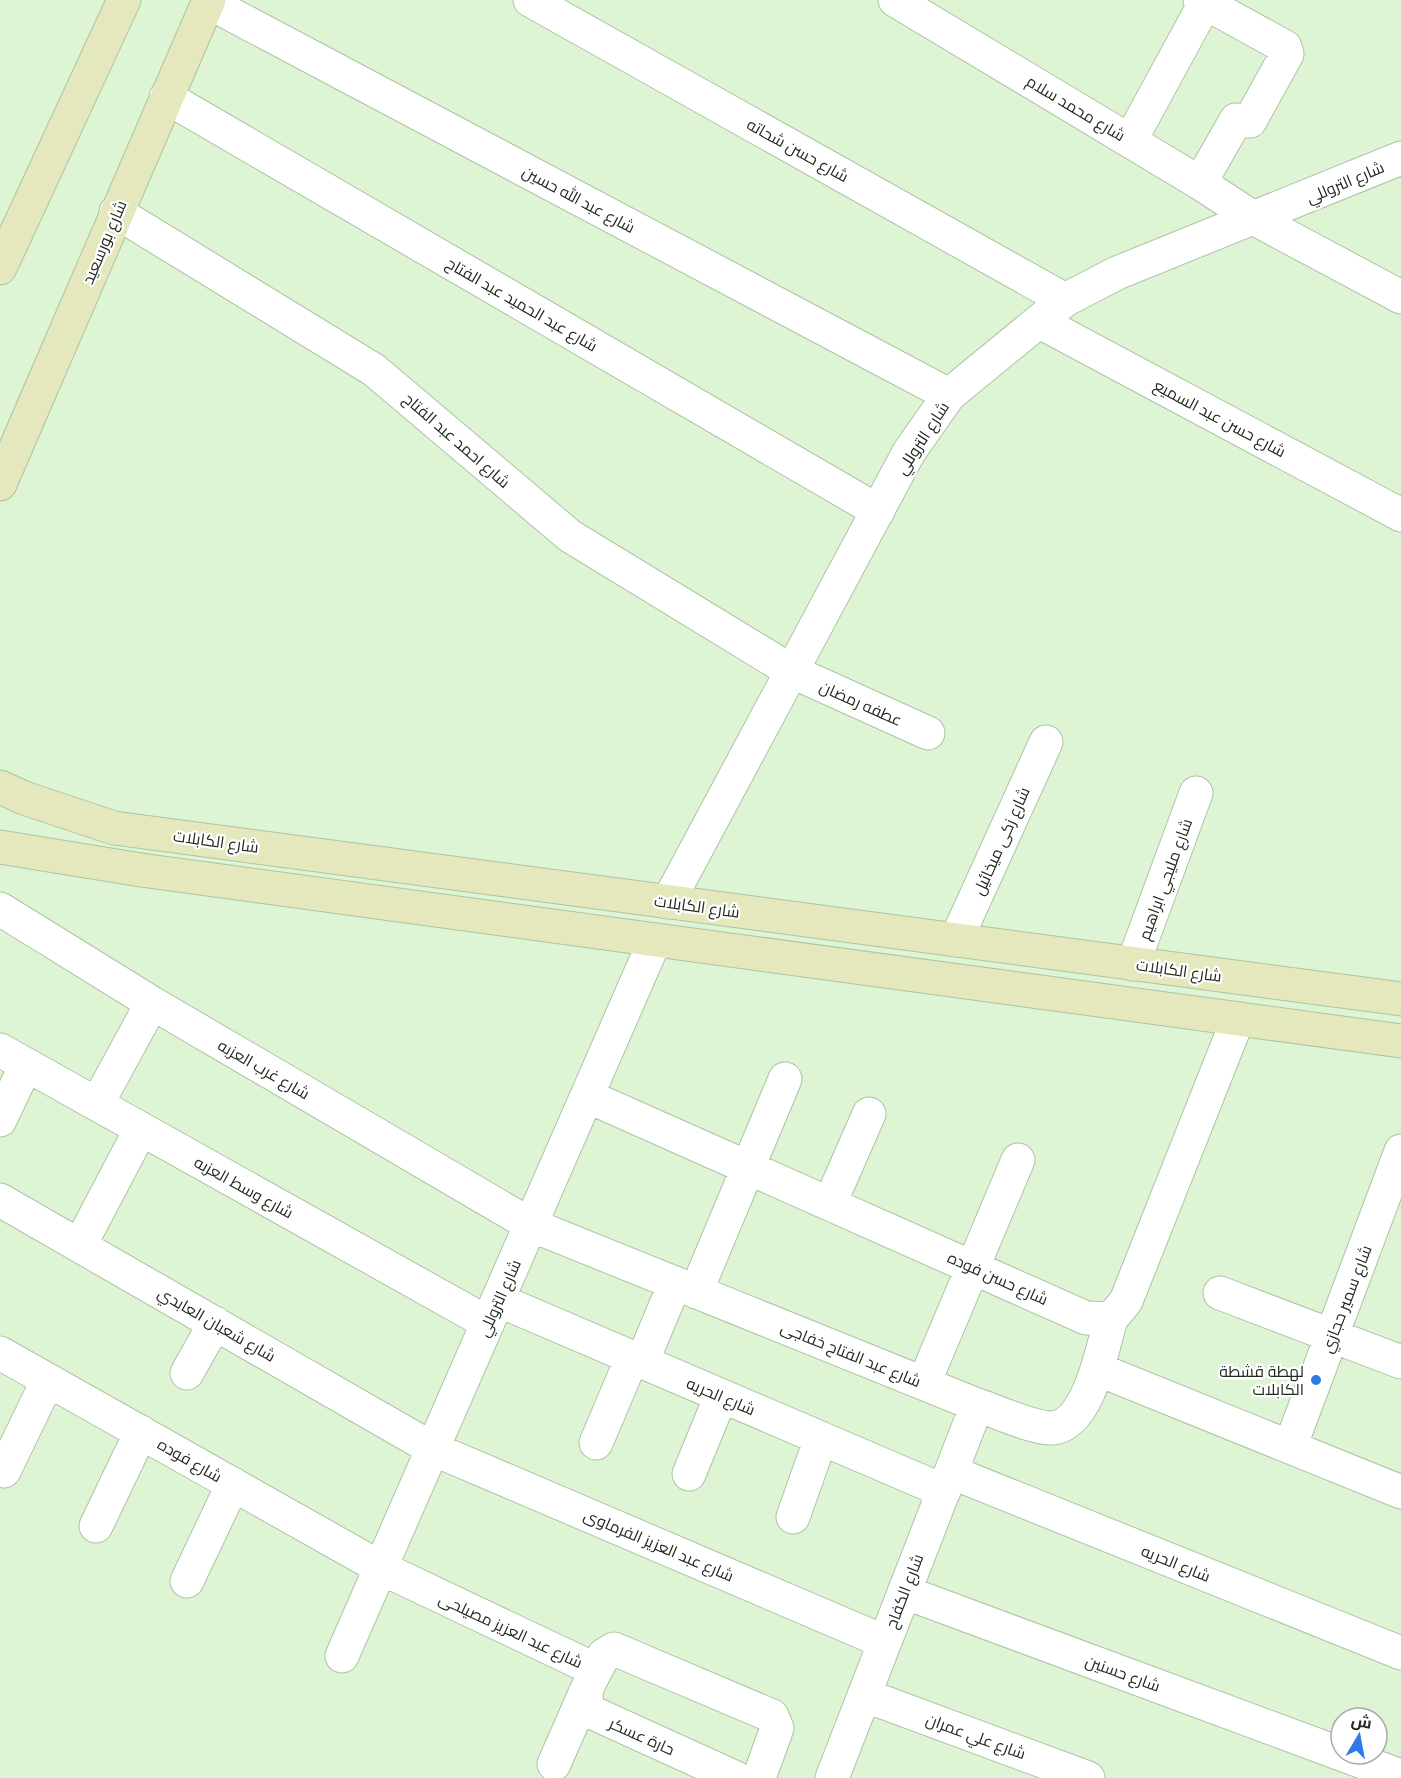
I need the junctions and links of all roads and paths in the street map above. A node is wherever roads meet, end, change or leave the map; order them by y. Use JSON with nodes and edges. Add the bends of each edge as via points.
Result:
{"nodes":[{"id":1,"x":124,"y":0,"type":"edge"},
{"id":2,"x":530,"y":0,"type":"edge"},
{"id":3,"x":895,"y":0,"type":"edge"},
{"id":4,"x":208,"y":1,"type":"edge"},
{"id":5,"x":1202,"y":2,"type":"edge"},
{"id":6,"x":166,"y":97,"type":"junction"},
{"id":7,"x":1130,"y":141,"type":"junction"},
{"id":8,"x":1401,"y":158,"type":"edge"},
{"id":9,"x":1200,"y":183,"type":"junction"},
{"id":10,"x":116,"y":212,"type":"junction"},
{"id":11,"x":1255,"y":219,"type":"junction"},
{"id":12,"x":0,"y":268,"type":"edge"},
{"id":13,"x":1401,"y":297,"type":"edge"},
{"id":14,"x":1065,"y":300,"type":"junction"},
{"id":15,"x":1040,"y":322,"type":"junction"},
{"id":16,"x":949,"y":395,"type":"junction"},
{"id":17,"x":0,"y":484,"type":"edge"},
{"id":18,"x":878,"y":511,"type":"junction"},
{"id":19,"x":1401,"y":515,"type":"edge"},
{"id":20,"x":793,"y":672,"type":"junction"},
{"id":21,"x":928,"y":734,"type":"dead end"},
{"id":22,"x":1046,"y":742,"type":"dead end"},
{"id":23,"x":0,"y":787,"type":"edge"},
{"id":24,"x":1196,"y":793,"type":"dead end"},
{"id":25,"x":0,"y":847,"type":"edge"},
{"id":26,"x":668,"y":902,"type":"junction"},
{"id":27,"x":0,"y":909,"type":"edge"},
{"id":28,"x":654,"y":940,"type":"junction"},
{"id":29,"x":956,"y":940,"type":"junction"},
{"id":30,"x":1133,"y":964,"type":"junction"},
{"id":31,"x":1401,"y":999,"type":"edge"},
{"id":32,"x":152,"y":1003,"type":"junction"},
{"id":33,"x":1238,"y":1019,"type":"junction"},
{"id":34,"x":1401,"y":1041,"type":"edge"},
{"id":35,"x":13,"y":1058,"type":"edge"},
{"id":36,"x":785,"y":1079,"type":"dead end"},
{"id":37,"x":587,"y":1096,"type":"junction"},
{"id":38,"x":97,"y":1104,"type":"junction"},
{"id":39,"x":869,"y":1114,"type":"dead end"},
{"id":40,"x":0,"y":1120,"type":"edge"},
{"id":41,"x":141,"y":1129,"type":"junction"},
{"id":42,"x":1401,"y":1151,"type":"edge"},
{"id":43,"x":1018,"y":1160,"type":"dead end"},
{"id":44,"x":748,"y":1167,"type":"junction"},
{"id":45,"x":0,"y":1200,"type":"edge"},
{"id":46,"x":830,"y":1203,"type":"junction"},
{"id":47,"x":531,"y":1225,"type":"junction"},
{"id":48,"x":80,"y":1245,"type":"junction"},
{"id":49,"x":974,"y":1266,"type":"junction"},
{"id":50,"x":686,"y":1287,"type":"junction"},
{"id":51,"x":1221,"y":1293,"type":"dead end"},
{"id":52,"x":493,"y":1312,"type":"junction"},
{"id":53,"x":1111,"y":1319,"type":"junction"},
{"id":54,"x":215,"y":1323,"type":"junction"},
{"id":55,"x":1332,"y":1336,"type":"junction"},
{"id":56,"x":0,"y":1353,"type":"edge"},
{"id":57,"x":637,"y":1360,"type":"junction"},
{"id":58,"x":1401,"y":1362,"type":"edge"},
{"id":59,"x":1097,"y":1369,"type":"junction"},
{"id":60,"x":187,"y":1373,"type":"dead end"},
{"id":61,"x":48,"y":1380,"type":"junction"},
{"id":62,"x":924,"y":1383,"type":"junction"},
{"id":63,"x":722,"y":1396,"type":"junction"},
{"id":64,"x":977,"y":1405,"type":"junction"},
{"id":65,"x":141,"y":1432,"type":"junction"},
{"id":66,"x":821,"y":1438,"type":"junction"},
{"id":67,"x":596,"y":1443,"type":"dead end"},
{"id":68,"x":1290,"y":1447,"type":"junction"},
{"id":69,"x":433,"y":1449,"type":"junction"},
{"id":70,"x":4,"y":1472,"type":"dead end"},
{"id":71,"x":689,"y":1474,"type":"dead end"},
{"id":72,"x":948,"y":1481,"type":"junction"},
{"id":73,"x":233,"y":1484,"type":"junction"},
{"id":74,"x":1401,"y":1492,"type":"edge"},
{"id":75,"x":793,"y":1517,"type":"dead end"},
{"id":76,"x":96,"y":1526,"type":"dead end"},
{"id":77,"x":381,"y":1568,"type":"junction"},
{"id":78,"x":188,"y":1581,"type":"dead end"},
{"id":79,"x":904,"y":1592,"type":"junction"},
{"id":80,"x":885,"y":1642,"type":"junction"},
{"id":81,"x":1401,"y":1653,"type":"edge"},
{"id":82,"x":342,"y":1656,"type":"dead end"},
{"id":83,"x":591,"y":1680,"type":"junction"},
{"id":84,"x":864,"y":1695,"type":"junction"},
{"id":85,"x":1329,"y":1750,"type":"edge"},
{"id":86,"x":554,"y":1764,"type":"dead end"},
{"id":87,"x":1374,"y":1766,"type":"edge"},
{"id":88,"x":1401,"y":1776,"type":"edge"},
{"id":89,"x":736,"y":1778,"type":"edge"},
{"id":90,"x":761,"y":1778,"type":"edge"},
{"id":91,"x":774,"y":1778,"type":"edge"},
{"id":92,"x":831,"y":1778,"type":"edge"},
{"id":93,"x":1088,"y":1778,"type":"edge"}],
"edges":[{"from":1,"to":12,"type":"main road"},
{"from":2,"to":14,"type":"street","name":"شارع حسن شحاته"},
{"from":3,"to":7,"type":"street","name":"شارع محمد سلام"},
{"from":4,"to":6,"type":"main road","name":"شارع بورسعيد"},
{"from":4,"to":16,"type":"street","name":"شارع عبد الله حسين"},
{"from":5,"to":7,"type":"street"},
{"from":5,"to":9,"type":"street","via":[[1287,50],[1250,122],[1236,120]]},
{"from":6,"to":10,"type":"main road","name":"شارع بورسعيد"},
{"from":6,"to":18,"type":"street","name":"شارع عبد الحميد عبد الفتاح"},
{"from":7,"to":9,"type":"street","name":"شارع محمد سلام"},
{"from":8,"to":11,"type":"street","name":"شارع التروللي"},
{"from":9,"to":11,"type":"street","name":"شارع محمد سلام"},
{"from":10,"to":17,"type":"main road","name":"شارع بورسعيد"},
{"from":10,"to":20,"type":"street","name":"شارع احمد عبد الفتاح","via":[[374,370],[570,536]]},
{"from":11,"to":13,"type":"street","name":"شارع محمد سلام"},
{"from":11,"to":14,"type":"street","name":"شارع التروللي","via":[[1117,273]]},
{"from":14,"to":15,"type":"street","name":"شارع التروللي"},
{"from":15,"to":16,"type":"street","name":"شارع التروللي"},
{"from":15,"to":19,"type":"street","name":"شارع حسن عبد السميع"},
{"from":16,"to":18,"type":"street","name":"شارع التروللي","via":[[909,452]]},
{"from":18,"to":20,"type":"street","name":"شارع التروللي"},
{"from":20,"to":21,"type":"street","name":"عطفه رمضان"},
{"from":20,"to":26,"type":"street","name":"شارع التروللي"},
{"from":22,"to":29,"type":"street","name":"شارع زكى ميخائيل"},
{"from":23,"to":26,"type":"main road","name":"شارع الكابلات","via":[[114,828]]},
{"from":24,"to":30,"type":"street","name":"شارع مليجي ابراهيم"},
{"from":25,"to":28,"type":"main road"},
{"from":26,"to":29,"type":"main road","name":"شارع الكابلات"},
{"from":27,"to":32,"type":"street","name":"شارع غرب العزبه"},
{"from":28,"to":33,"type":"main road"},
{"from":28,"to":37,"type":"street","name":"شارع التروللي"},
{"from":29,"to":30,"type":"main road","name":"شارع الكابلات"},
{"from":30,"to":31,"type":"main road","name":"شارع الكابلات"},
{"from":32,"to":38,"type":"street"},
{"from":32,"to":47,"type":"street","name":"شارع غرب العزبه"},
{"from":33,"to":34,"type":"main road"},
{"from":33,"to":53,"type":"street","via":[[1126,1301]]},
{"from":35,"to":38,"type":"street","name":"شارع وسط العزبه"},
{"from":35,"to":40,"type":"street"},
{"from":36,"to":44,"type":"street"},
{"from":37,"to":44,"type":"street","name":"شارع حسن فوده"},
{"from":37,"to":47,"type":"street","name":"شارع التروللي"},
{"from":38,"to":41,"type":"street","name":"شارع وسط العزبه"},
{"from":39,"to":46,"type":"street"},
{"from":41,"to":48,"type":"street"},
{"from":41,"to":52,"type":"street","name":"شارع وسط العزبه"},
{"from":42,"to":55,"type":"street","name":"شارع سمير حجازي"},
{"from":43,"to":49,"type":"street"},
{"from":44,"to":46,"type":"street","name":"شارع حسن فوده"},
{"from":44,"to":50,"type":"street"},
{"from":45,"to":48,"type":"street","name":"شارع شعبان العابدي"},
{"from":46,"to":49,"type":"street","name":"شارع حسن فوده"},
{"from":47,"to":50,"type":"street","name":"شارع عبد الفتاح خفاجى"},
{"from":47,"to":52,"type":"street","name":"شارع التروللي"},
{"from":48,"to":54,"type":"street","name":"شارع شعبان العابدي"},
{"from":49,"to":53,"type":"street","name":"شارع حسن فوده","via":[[1086,1318]]},
{"from":49,"to":62,"type":"street"},
{"from":50,"to":57,"type":"street"},
{"from":50,"to":62,"type":"street","name":"شارع عبد الفتاح خفاجى"},
{"from":51,"to":55,"type":"street"},
{"from":52,"to":57,"type":"street","name":"شارع الحريه"},
{"from":52,"to":69,"type":"street","name":"شارع التروللي"},
{"from":53,"to":59,"type":"street","name":"شارع عبد الفتاح خفاجى"},
{"from":54,"to":60,"type":"street"},
{"from":54,"to":69,"type":"street","name":"شارع شعبان العابدي"},
{"from":55,"to":58,"type":"street"},
{"from":55,"to":68,"type":"street","name":"شارع سمير حجازي"},
{"from":56,"to":61,"type":"street","name":"شارع فوده"},
{"from":57,"to":63,"type":"street","name":"شارع الحريه"},
{"from":57,"to":67,"type":"street"},
{"from":59,"to":64,"type":"street","name":"شارع عبد الفتاح خفاجى","via":[[1076,1417],[1064,1425],[1050,1428]]},
{"from":59,"to":68,"type":"street"},
{"from":61,"to":65,"type":"street","name":"شارع فوده"},
{"from":61,"to":70,"type":"street"},
{"from":62,"to":64,"type":"street","name":"شارع عبد الفتاح خفاجى"},
{"from":63,"to":66,"type":"street","name":"شارع الحريه"},
{"from":63,"to":71,"type":"street"},
{"from":64,"to":72,"type":"street","name":"شارع الكفاح"},
{"from":65,"to":73,"type":"street","name":"شارع فوده"},
{"from":65,"to":76,"type":"street"},
{"from":66,"to":72,"type":"street","name":"شارع الحريه"},
{"from":66,"to":75,"type":"street"},
{"from":68,"to":74,"type":"street"},
{"from":69,"to":77,"type":"street","name":"شارع التروللي"},
{"from":69,"to":80,"type":"street","name":"شارع عبد العزيز الفرماوى"},
{"from":72,"to":79,"type":"street","name":"شارع الكفاح"},
{"from":72,"to":81,"type":"street","name":"شارع الحريه"},
{"from":73,"to":77,"type":"street","name":"شارع فوده"},
{"from":73,"to":78,"type":"street"},
{"from":77,"to":82,"type":"street","name":"شارع التروللي"},
{"from":77,"to":83,"type":"street","name":"شارع عبد العزيز مصيلحى"},
{"from":79,"to":80,"type":"street","name":"شارع الكفاح"},
{"from":79,"to":85,"type":"street","name":"شارع حسنين"},
{"from":80,"to":84,"type":"street","name":"شارع الكفاح"},
{"from":83,"to":86,"type":"street"},
{"from":83,"to":89,"type":"street","name":"حارة عسكر","via":[[585,1703],[591,1712]]},
{"from":83,"to":90,"type":"street","name":"شارع عبد العزيز مصيلحى","via":[[603,1655],[614,1649],[772,1716],[777,1728]]},
{"from":84,"to":92,"type":"street","name":"شارع الكفاح"},
{"from":84,"to":93,"type":"street","name":"شارع علي عمران"},
{"from":87,"to":88,"type":"street","name":"شارع حسنين"},
{"from":90,"to":91,"type":"street"}]}
